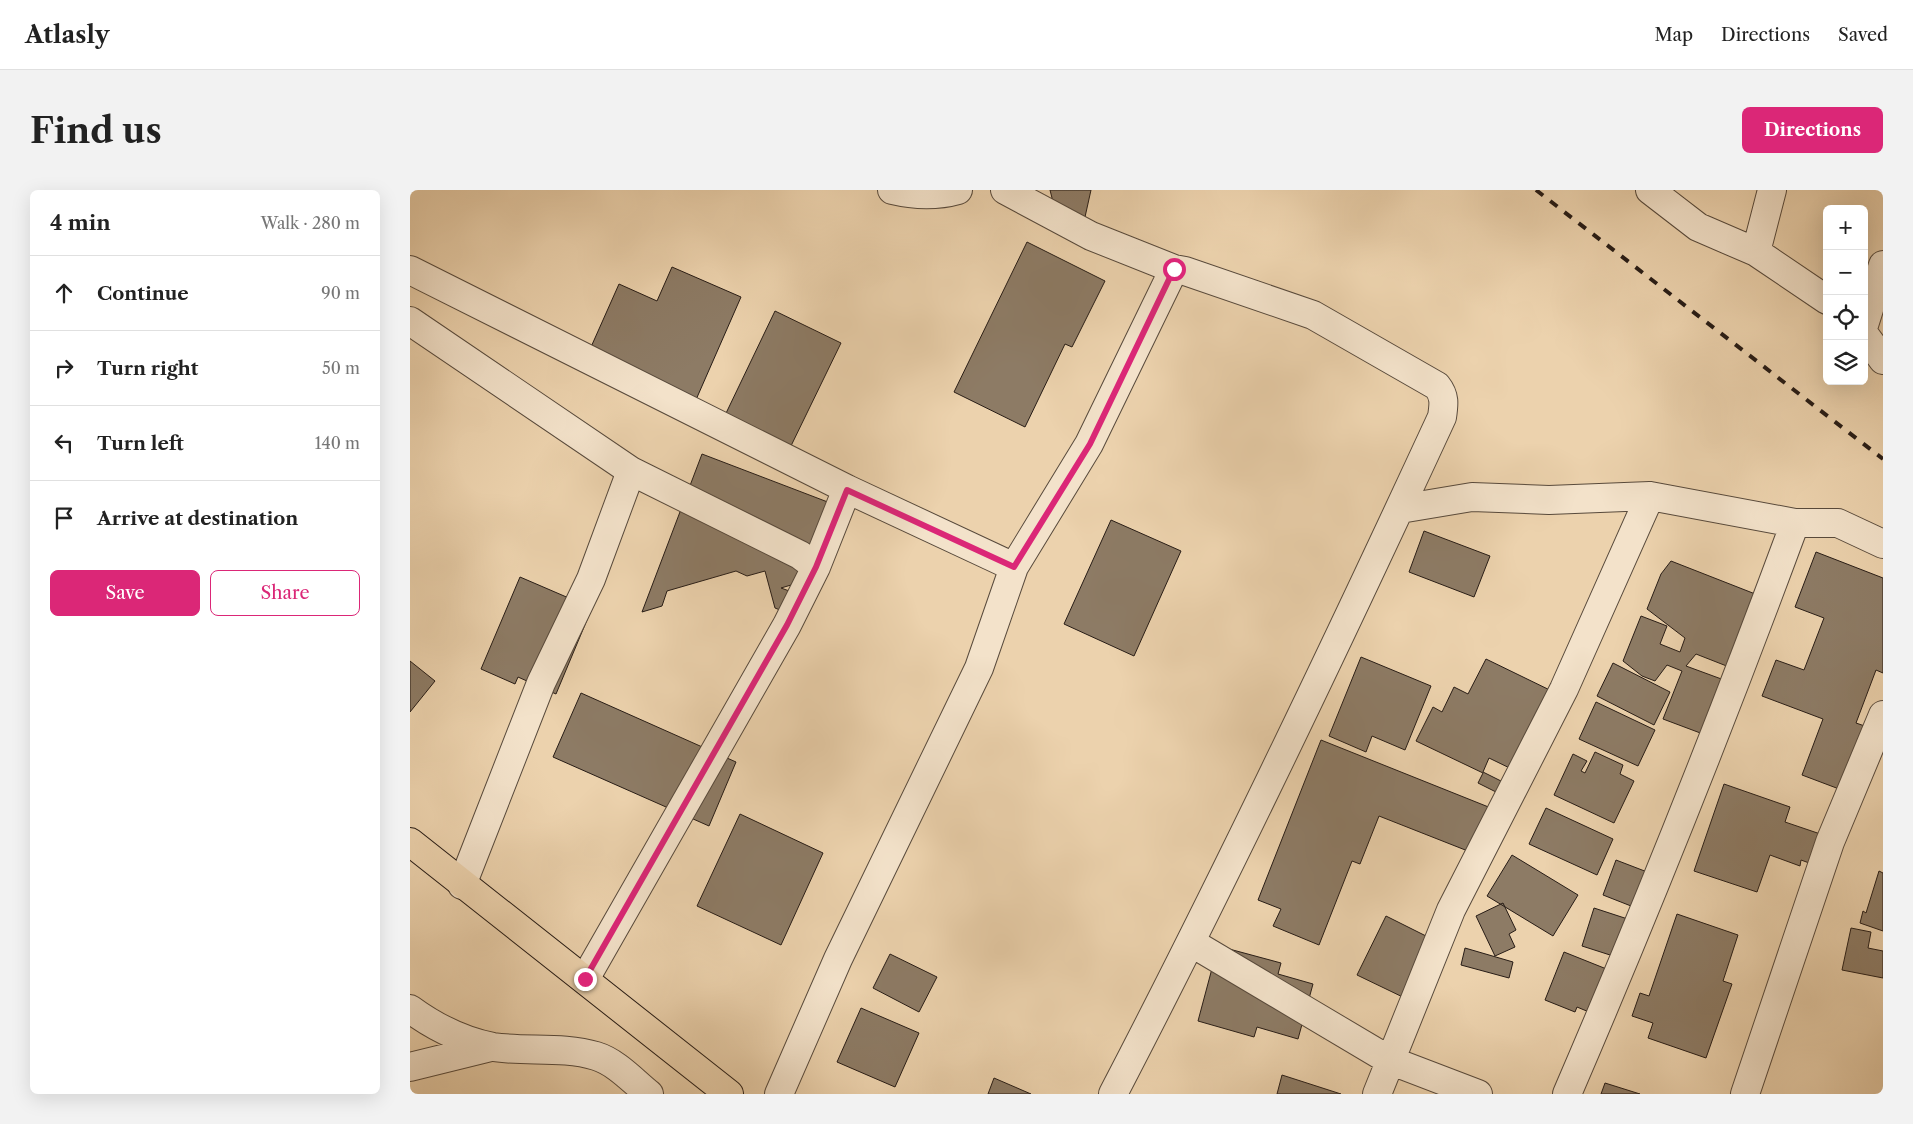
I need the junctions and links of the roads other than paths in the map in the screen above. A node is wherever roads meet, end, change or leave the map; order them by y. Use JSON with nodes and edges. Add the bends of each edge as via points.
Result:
{"nodes":[{"id":1,"x":892,"y":190,"type":"edge"},
{"id":2,"x":958,"y":190,"type":"edge"},
{"id":3,"x":1005,"y":190,"type":"edge"},
{"id":4,"x":1650,"y":190,"type":"edge"},
{"id":5,"x":1772,"y":190,"type":"edge"},
{"id":6,"x":1756,"y":252,"type":"junction"},
{"id":7,"x":1883,"y":265,"type":"edge"},
{"id":8,"x":1174,"y":269,"type":"junction"},
{"id":9,"x":410,"y":270,"type":"edge"},
{"id":10,"x":1823,"y":297,"type":"edge"},
{"id":11,"x":1868,"y":312,"type":"edge"},
{"id":12,"x":410,"y":321,"type":"edge"},
{"id":13,"x":1868,"y":339,"type":"edge"},
{"id":14,"x":1883,"y":360,"type":"edge"},
{"id":15,"x":631,"y":471,"type":"junction"},
{"id":16,"x":847,"y":490,"type":"junction"},
{"id":17,"x":1650,"y":496,"type":"junction"},
{"id":18,"x":1400,"y":509,"type":"junction"},
{"id":19,"x":1795,"y":523,"type":"junction"},
{"id":20,"x":1883,"y":544,"type":"edge"},
{"id":21,"x":816,"y":567,"type":"junction"},
{"id":22,"x":1014,"y":567,"type":"junction"},
{"id":23,"x":1883,"y":714,"type":"edge"},
{"id":24,"x":410,"y":842,"type":"edge"},
{"id":25,"x":462,"y":885,"type":"junction"},
{"id":26,"x":1192,"y":943,"type":"junction"},
{"id":27,"x":585,"y":979,"type":"junction"},
{"id":28,"x":410,"y":1009,"type":"edge"},
{"id":29,"x":494,"y":1047,"type":"junction"},
{"id":30,"x":1389,"y":1060,"type":"junction"},
{"id":31,"x":410,"y":1067,"type":"edge"},
{"id":32,"x":649,"y":1094,"type":"edge"},
{"id":33,"x":728,"y":1094,"type":"edge"},
{"id":34,"x":779,"y":1094,"type":"edge"},
{"id":35,"x":1113,"y":1094,"type":"edge"},
{"id":36,"x":1377,"y":1094,"type":"edge"},
{"id":37,"x":1478,"y":1094,"type":"edge"},
{"id":38,"x":1567,"y":1094,"type":"edge"},
{"id":39,"x":1745,"y":1094,"type":"edge"}],
"edges":[{"from":1,"to":2,"type":"street","via":[[910,194]]},
{"from":3,"to":8,"type":"street","via":[[1091,236]]},
{"from":4,"to":6,"type":"street","via":[[1698,227]]},
{"from":5,"to":6,"type":"street"},
{"from":6,"to":10,"type":"street"},
{"from":7,"to":11,"type":"street"},
{"from":8,"to":18,"type":"street","via":[[1313,316],[1437,386],[1443,394],[1442,417]]},
{"from":8,"to":22,"type":"street","via":[[1090,444]]},
{"from":9,"to":16,"type":"street"},
{"from":12,"to":15,"type":"street"},
{"from":13,"to":14,"type":"street"},
{"from":15,"to":21,"type":"street","via":[[800,555]]},
{"from":15,"to":25,"type":"street","via":[[591,579],[541,683]]},
{"from":16,"to":21,"type":"street"},
{"from":16,"to":22,"type":"street"},
{"from":17,"to":18,"type":"street","via":[[1549,500],[1472,496]]},
{"from":17,"to":19,"type":"street"},
{"from":17,"to":30,"type":"street","via":[[1564,689],[1451,910]]},
{"from":18,"to":26,"type":"street"},
{"from":19,"to":20,"type":"street","via":[[1838,523]]},
{"from":19,"to":38,"type":"street","via":[[1620,970]]},
{"from":21,"to":27,"type":"street","via":[[787,625]]},
{"from":22,"to":34,"type":"street","via":[[979,668],[838,959]]},
{"from":23,"to":39,"type":"street","via":[[1830,842]]},
{"from":24,"to":25,"type":"main road"},
{"from":25,"to":27,"type":"main road"},
{"from":26,"to":30,"type":"street"},
{"from":26,"to":35,"type":"street"},
{"from":27,"to":33,"type":"main road"},
{"from":28,"to":29,"type":"street","via":[[433,1026],[464,1040]]},
{"from":29,"to":31,"type":"street"},
{"from":29,"to":32,"type":"street","via":[[578,1052],[598,1057],[615,1066]]},
{"from":30,"to":36,"type":"street"},
{"from":30,"to":37,"type":"street"}]}
